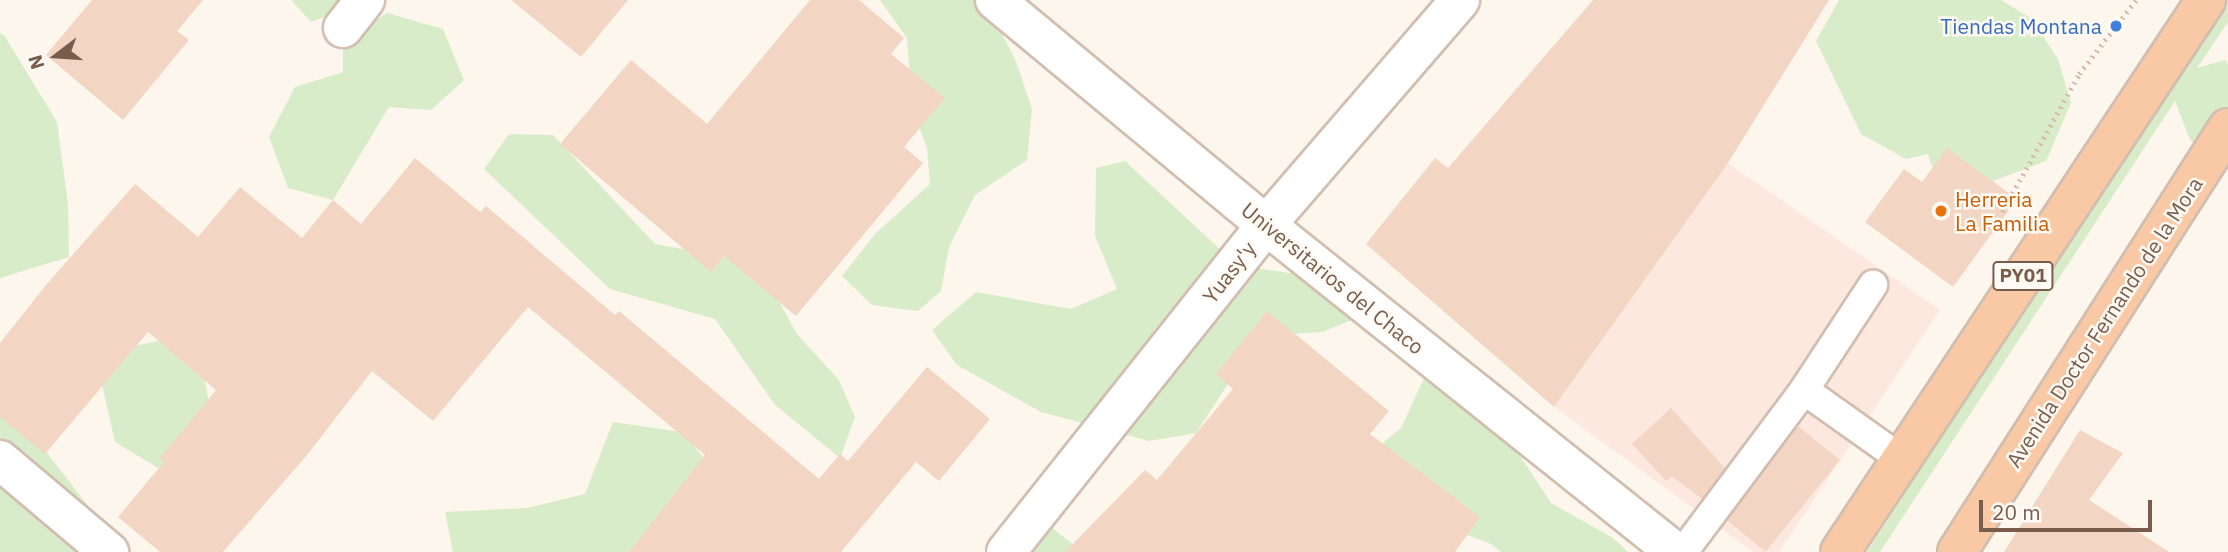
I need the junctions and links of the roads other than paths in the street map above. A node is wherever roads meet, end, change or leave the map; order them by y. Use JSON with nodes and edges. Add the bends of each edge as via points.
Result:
{"nodes":[{"id":1,"x":995,"y":0,"type":"edge"},
{"id":2,"x":1460,"y":0,"type":"edge"},
{"id":3,"x":2206,"y":0,"type":"edge"},
{"id":4,"x":2228,"y":128,"type":"edge"},
{"id":5,"x":1266,"y":225,"type":"junction"},
{"id":6,"x":1873,"y":285,"type":"dead end"},
{"id":7,"x":1804,"y":390,"type":"junction"},
{"id":8,"x":0,"y":460,"type":"edge"},
{"id":9,"x":1901,"y":460,"type":"junction"},
{"id":10,"x":108,"y":552,"type":"edge"},
{"id":11,"x":1006,"y":552,"type":"edge"},
{"id":12,"x":1675,"y":552,"type":"edge"},
{"id":13,"x":1683,"y":552,"type":"edge"},
{"id":14,"x":1840,"y":552,"type":"edge"},
{"id":15,"x":1957,"y":552,"type":"edge"}],
"edges":[{"from":1,"to":5,"type":"street","name":"Universitarios del Chaco"},
{"from":2,"to":5,"type":"street","name":"Yuasy'y"},
{"from":3,"to":9,"type":"highway","number":"PY01"},
{"from":4,"to":15,"type":"highway","name":"Avenida Doctor Fernando de la Mora"},
{"from":5,"to":11,"type":"street","name":"Yuasy'y"},
{"from":5,"to":12,"type":"street","name":"Universitarios del Chaco"},
{"from":6,"to":7,"type":"lane"},
{"from":7,"to":9,"type":"lane"},
{"from":7,"to":13,"type":"lane"},
{"from":8,"to":10,"type":"street"},
{"from":9,"to":14,"type":"highway","number":"PY01"}]}
